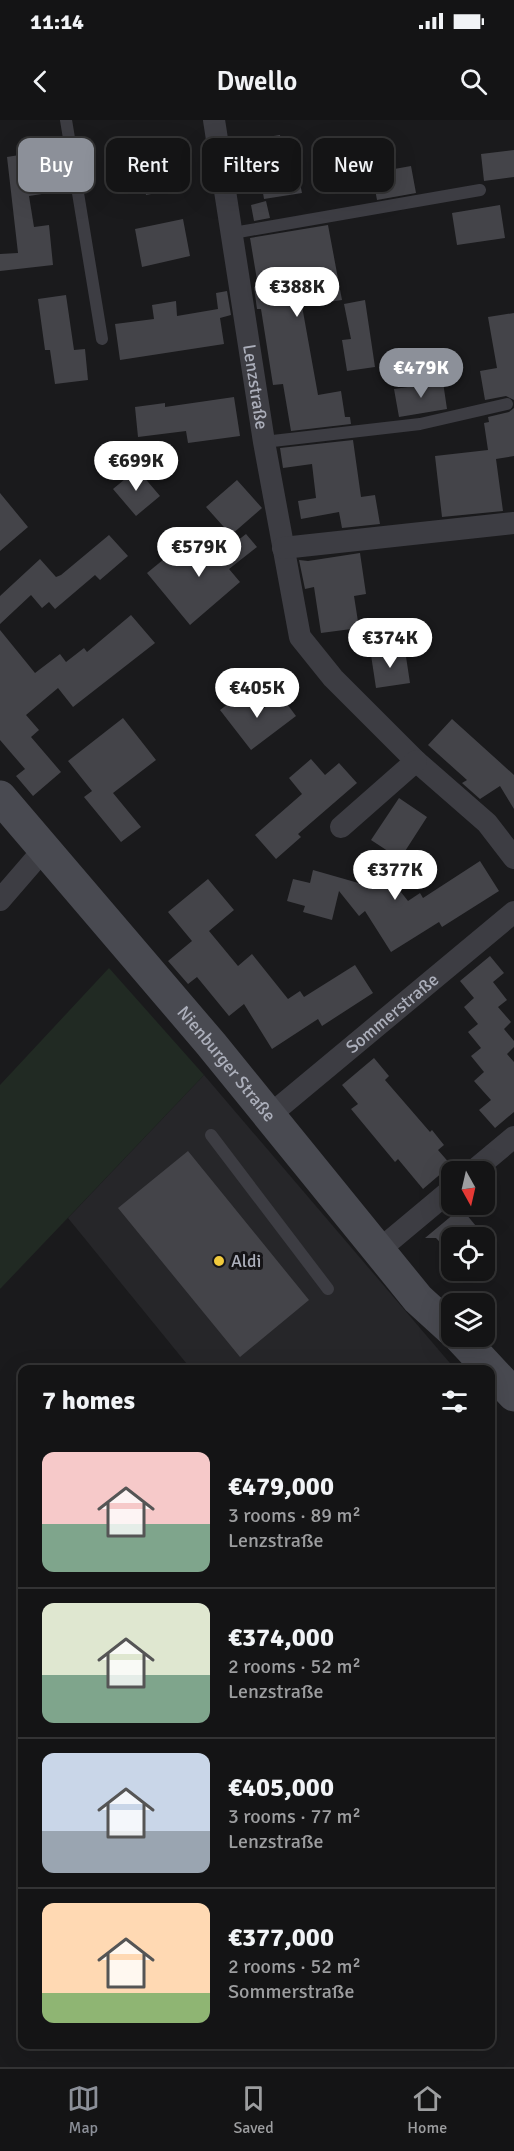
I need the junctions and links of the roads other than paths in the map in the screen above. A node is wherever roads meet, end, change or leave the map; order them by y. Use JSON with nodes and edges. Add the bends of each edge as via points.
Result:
{"nodes":[{"id":1,"x":66,"y":120,"type":"edge"},
{"id":2,"x":214,"y":120,"type":"edge"},
{"id":3,"x":480,"y":190,"type":"dead end"},
{"id":4,"x":233,"y":233,"type":"junction"},
{"id":5,"x":102,"y":339,"type":"dead end"},
{"id":6,"x":507,"y":404,"type":"dead end"},
{"id":7,"x":264,"y":442,"type":"junction"},
{"id":8,"x":514,"y":523,"type":"edge"},
{"id":9,"x":283,"y":548,"type":"junction"},
{"id":10,"x":416,"y":760,"type":"junction"},
{"id":11,"x":0,"y":797,"type":"edge"},
{"id":12,"x":341,"y":827,"type":"dead end"},
{"id":13,"x":45,"y":848,"type":"junction"},
{"id":14,"x":514,"y":858,"type":"edge"},
{"id":15,"x":0,"y":900,"type":"edge"},
{"id":16,"x":514,"y":912,"type":"edge"},
{"id":17,"x":270,"y":1115,"type":"junction"},
{"id":18,"x":211,"y":1135,"type":"dead end"},
{"id":19,"x":514,"y":1137,"type":"edge"},
{"id":20,"x":485,"y":1161,"type":"edge"},
{"id":21,"x":441,"y":1198,"type":"edge"},
{"id":22,"x":379,"y":1250,"type":"junction"},
{"id":23,"x":328,"y":1288,"type":"dead end"},
{"id":24,"x":441,"y":1320,"type":"edge"},
{"id":25,"x":469,"y":1347,"type":"edge"},
{"id":26,"x":486,"y":1365,"type":"edge"},
{"id":27,"x":495,"y":1375,"type":"edge"},
{"id":28,"x":514,"y":1395,"type":"edge"}],
"edges":[{"from":1,"to":5,"type":"lane"},
{"from":2,"to":4,"type":"street","name":"Lenzstraße"},
{"from":3,"to":4,"type":"lane"},
{"from":4,"to":7,"type":"street","name":"Lenzstraße"},
{"from":6,"to":7,"type":"lane","via":[[420,424]]},
{"from":7,"to":9,"type":"street","name":"Lenzstraße"},
{"from":8,"to":9,"type":"street"},
{"from":9,"to":10,"type":"street","name":"Lenzstraße","via":[[300,637],[333,678]]},
{"from":10,"to":12,"type":"street"},
{"from":10,"to":14,"type":"street","name":"Lenzstraße","via":[[487,823]]},
{"from":11,"to":13,"type":"street","name":"Nienburger Straße"},
{"from":13,"to":15,"type":"street"},
{"from":13,"to":17,"type":"street","name":"Nienburger Straße"},
{"from":16,"to":17,"type":"street","name":"Sommerstraße"},
{"from":17,"to":22,"type":"street","name":"Nienburger Straße"},
{"from":18,"to":23,"type":"lane"},
{"from":19,"to":20,"type":"street"},
{"from":21,"to":22,"type":"street"},
{"from":22,"to":24,"type":"street","name":"Nienburger Straße","via":[[418,1299]]},
{"from":25,"to":26,"type":"street"},
{"from":27,"to":28,"type":"street"}]}
